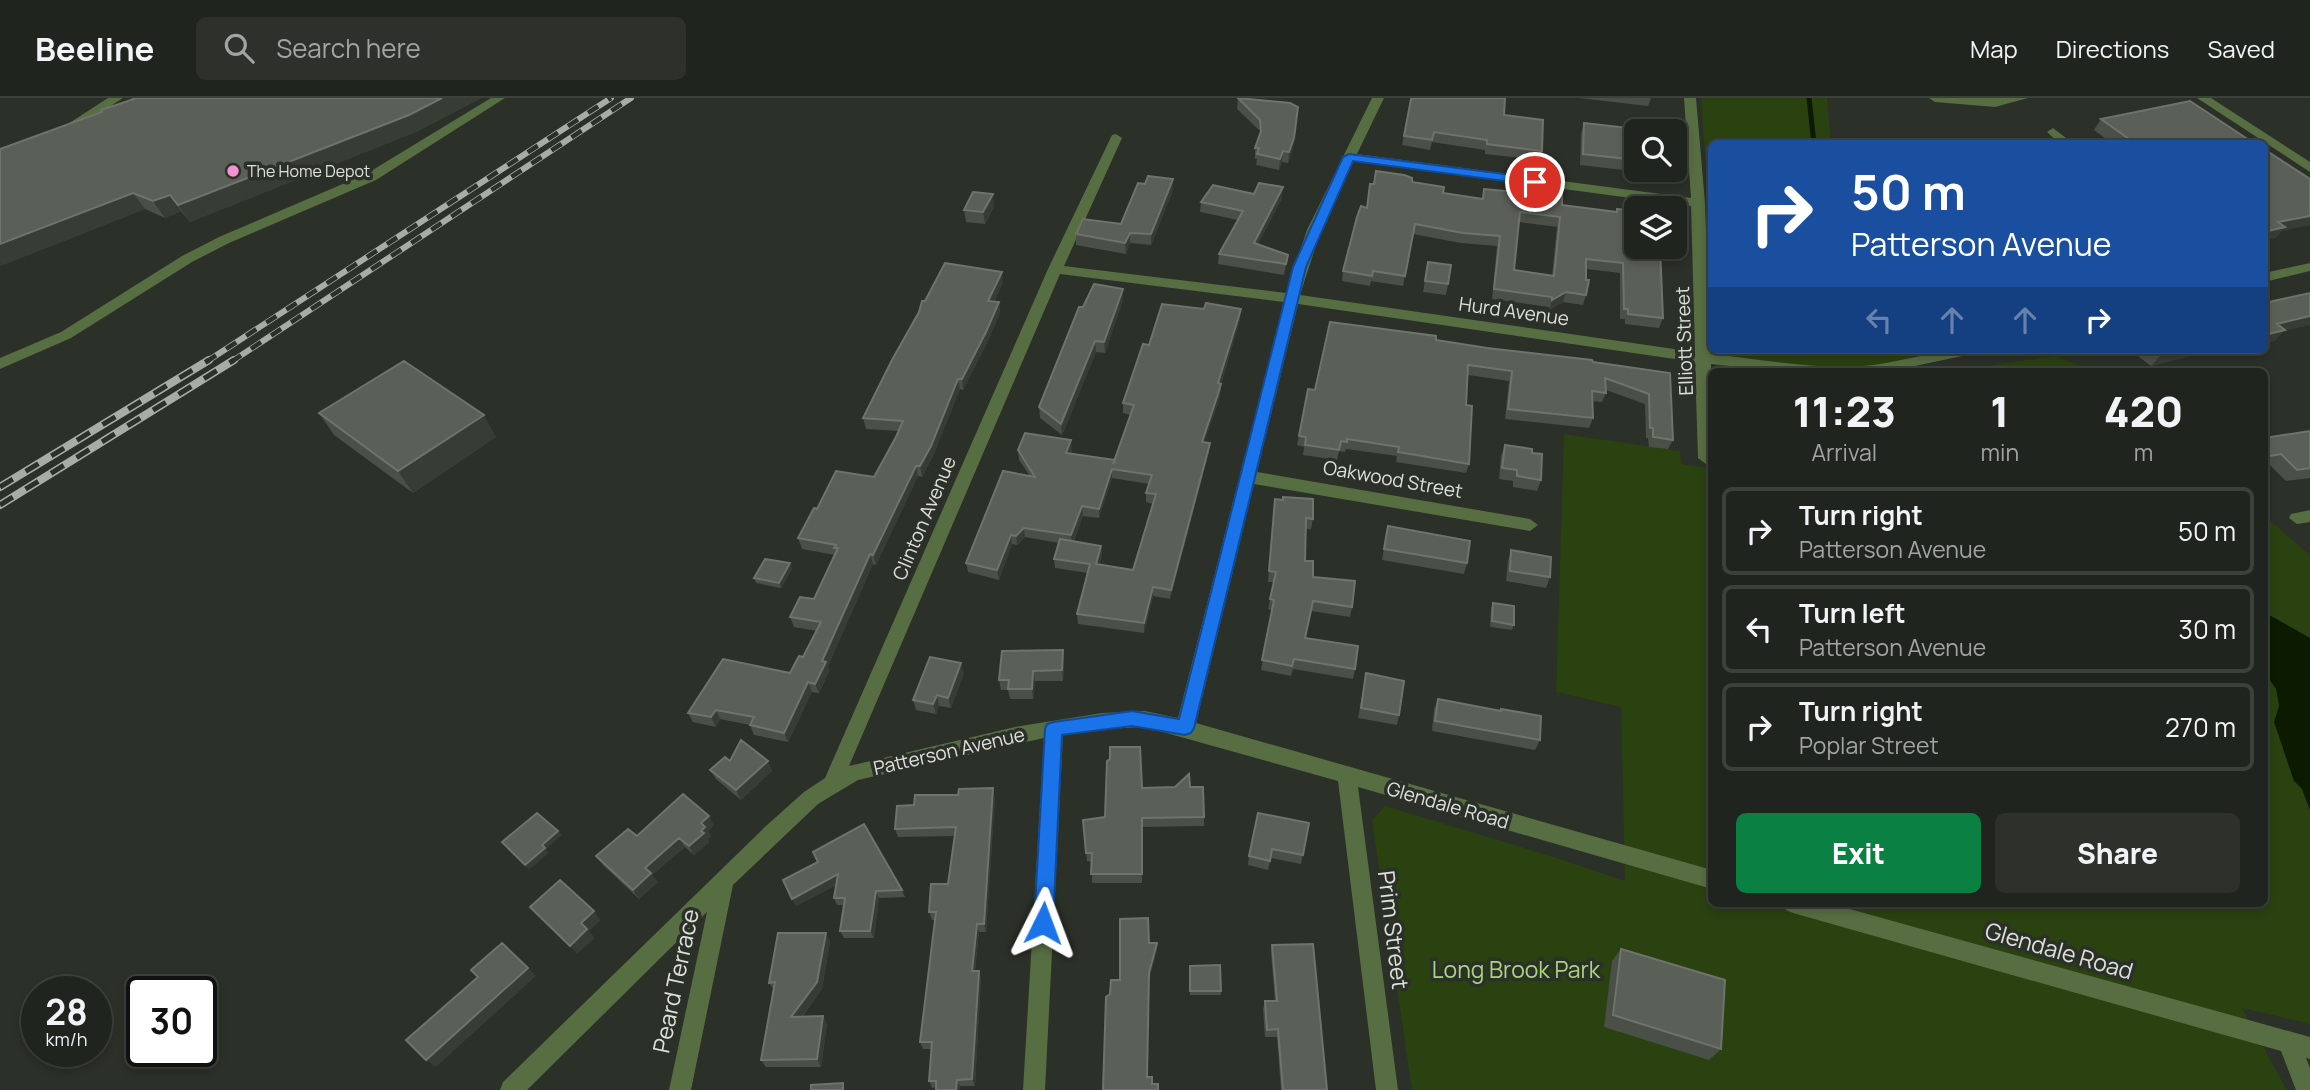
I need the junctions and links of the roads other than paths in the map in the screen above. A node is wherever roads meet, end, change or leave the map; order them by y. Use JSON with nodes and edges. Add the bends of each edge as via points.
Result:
{"nodes":[{"id":1,"x":117,"y":98,"type":"edge"},
{"id":2,"x":499,"y":98,"type":"edge"},
{"id":3,"x":1377,"y":98,"type":"edge"},
{"id":4,"x":1690,"y":98,"type":"edge"},
{"id":5,"x":1935,"y":98,"type":"edge"},
{"id":6,"x":2022,"y":98,"type":"edge"},
{"id":7,"x":2203,"y":98,"type":"edge"},
{"id":8,"x":2053,"y":132,"type":"dead end"},
{"id":9,"x":56,"y":134,"type":"edge"},
{"id":10,"x":1116,"y":138,"type":"dead end"},
{"id":11,"x":2063,"y":140,"type":"edge"},
{"id":12,"x":2267,"y":140,"type":"edge"},
{"id":13,"x":2268,"y":141,"type":"edge"},
{"id":14,"x":1349,"y":157,"type":"junction"},
{"id":15,"x":2310,"y":168,"type":"edge"},
{"id":16,"x":1698,"y":203,"type":"junction"},
{"id":17,"x":2310,"y":267,"type":"edge"},
{"id":18,"x":1055,"y":269,"type":"junction"},
{"id":19,"x":2268,"y":277,"type":"edge"},
{"id":20,"x":1291,"y":298,"type":"junction"},
{"id":21,"x":1949,"y":354,"type":"edge"},
{"id":22,"x":1704,"y":358,"type":"junction"},
{"id":23,"x":0,"y":364,"type":"edge"},
{"id":24,"x":1797,"y":368,"type":"edge"},
{"id":25,"x":1886,"y":368,"type":"edge"},
{"id":26,"x":1706,"y":458,"type":"dead end"},
{"id":27,"x":1249,"y":477,"type":"junction"},
{"id":28,"x":1530,"y":525,"type":"dead end"},
{"id":29,"x":1185,"y":728,"type":"junction"},
{"id":30,"x":1054,"y":729,"type":"junction"},
{"id":31,"x":1347,"y":776,"type":"junction"},
{"id":32,"x":832,"y":784,"type":"junction"},
{"id":33,"x":1708,"y":879,"type":"edge"},
{"id":34,"x":723,"y":883,"type":"junction"},
{"id":35,"x":1807,"y":907,"type":"edge"},
{"id":36,"x":2299,"y":1046,"type":"edge"},
{"id":37,"x":511,"y":1090,"type":"edge"},
{"id":38,"x":680,"y":1090,"type":"edge"},
{"id":39,"x":1034,"y":1090,"type":"edge"},
{"id":40,"x":1387,"y":1090,"type":"edge"},
{"id":41,"x":2307,"y":1090,"type":"edge"}],
"edges":[{"from":1,"to":9,"type":"street"},
{"from":2,"to":23,"type":"street","via":[[371,177],[224,240],[95,319]]},
{"from":3,"to":14,"type":"street"},
{"from":4,"to":16,"type":"street","name":"Elliott Street"},
{"from":5,"to":6,"type":"street","via":[[1995,103]]},
{"from":7,"to":12,"type":"street"},
{"from":8,"to":11,"type":"street"},
{"from":10,"to":18,"type":"street","name":"Clinton Avenue"},
{"from":13,"to":15,"type":"street"},
{"from":14,"to":16,"type":"street"},
{"from":14,"to":20,"type":"street","via":[[1314,230]]},
{"from":16,"to":22,"type":"street","name":"Elliott Street"},
{"from":17,"to":19,"type":"street"},
{"from":18,"to":20,"type":"street","name":"Hurd Avenue"},
{"from":18,"to":32,"type":"street","name":"Clinton Avenue"},
{"from":20,"to":22,"type":"street","name":"Hurd Avenue"},
{"from":20,"to":27,"type":"street"},
{"from":21,"to":25,"type":"street","name":"Hurd Avenue"},
{"from":22,"to":24,"type":"street","name":"Hurd Avenue"},
{"from":22,"to":26,"type":"street","name":"Elliott Street"},
{"from":27,"to":28,"type":"street","name":"Oakwood Street"},
{"from":27,"to":29,"type":"street"},
{"from":29,"to":30,"type":"street","name":"Patterson Avenue","via":[[1132,719]]},
{"from":29,"to":31,"type":"street","name":"Glendale Road"},
{"from":30,"to":32,"type":"street","name":"Patterson Avenue","via":[[903,760]]},
{"from":30,"to":39,"type":"street"},
{"from":31,"to":33,"type":"street","name":"Glendale Road"},
{"from":31,"to":40,"type":"street","name":"Prim Street"},
{"from":32,"to":34,"type":"street","name":"Patterson Avenue","via":[[774,831]]},
{"from":34,"to":37,"type":"street","name":"Patterson Avenue"},
{"from":34,"to":38,"type":"street","name":"Peard Terrace"},
{"from":35,"to":36,"type":"street","name":"Glendale Road"},
{"from":36,"to":41,"type":"street"}]}
